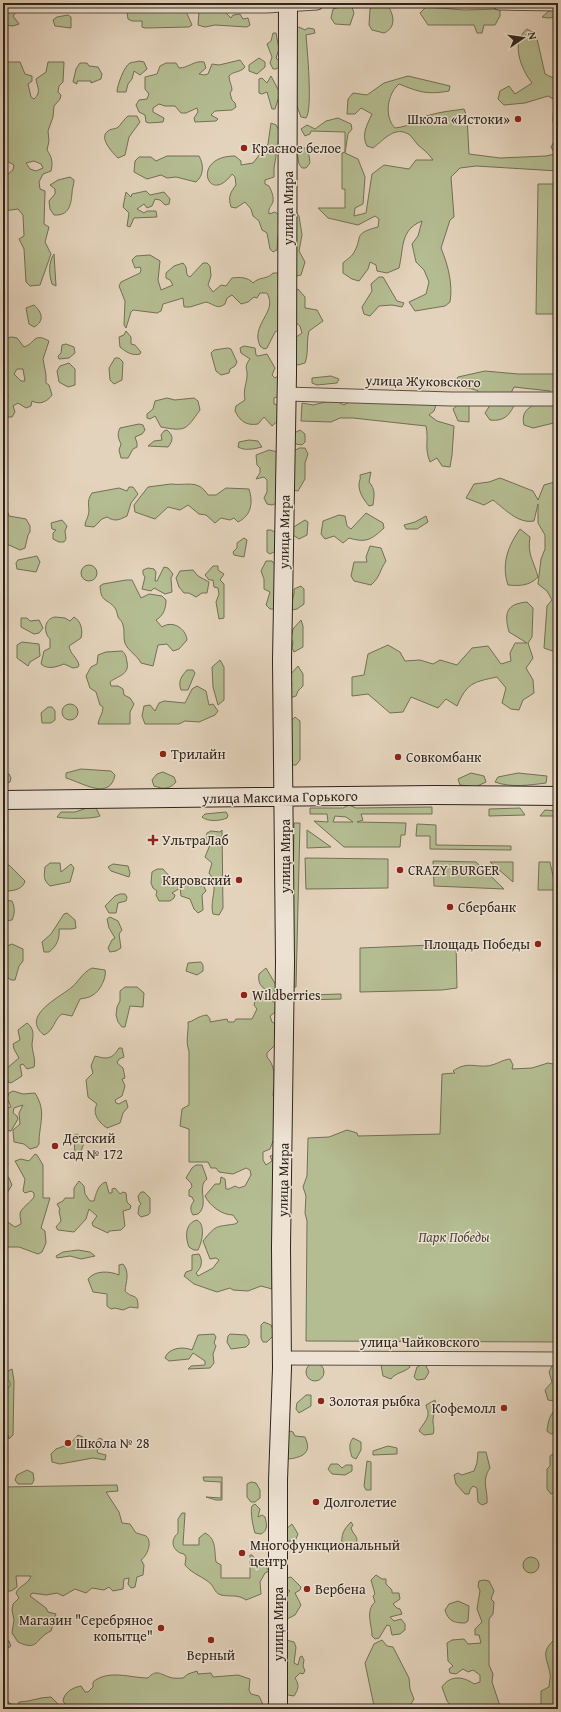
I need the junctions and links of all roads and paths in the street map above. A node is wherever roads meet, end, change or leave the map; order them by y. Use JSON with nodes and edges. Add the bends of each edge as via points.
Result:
{"nodes":[{"id":1,"x":288,"y":3,"type":"edge"},
{"id":2,"x":317,"y":3,"type":"edge"},
{"id":3,"x":499,"y":3,"type":"edge"},
{"id":4,"x":558,"y":4,"type":"edge"},
{"id":5,"x":3,"y":6,"type":"edge"},
{"id":6,"x":287,"y":394,"type":"junction"},
{"id":7,"x":558,"y":399,"type":"edge"},
{"id":8,"x":284,"y":796,"type":"junction"},
{"id":9,"x":558,"y":796,"type":"edge"},
{"id":10,"x":3,"y":800,"type":"edge"},
{"id":11,"x":282,"y":1358,"type":"junction"},
{"id":12,"x":558,"y":1359,"type":"edge"},
{"id":13,"x":278,"y":1709,"type":"edge"}],
"edges":[{"from":1,"to":2,"type":"street"},
{"from":1,"to":5,"type":"street","via":[[252,6]]},
{"from":1,"to":6,"type":"main road","name":"улица Мира"},
{"from":3,"to":4,"type":"street"},
{"from":6,"to":7,"type":"street","name":"улица Жуковского"},
{"from":6,"to":8,"type":"main road","name":"улица Мира","via":[[282,661]]},
{"from":8,"to":9,"type":"main road","name":"улица Максима Горького"},
{"from":8,"to":10,"type":"main road","name":"улица Максима Горького"},
{"from":8,"to":11,"type":"main road","name":"улица Мира"},
{"from":11,"to":12,"type":"street","name":"улица Чайковского"},
{"from":11,"to":13,"type":"main road","name":"улица Мира","via":[[278,1480]]}]}
